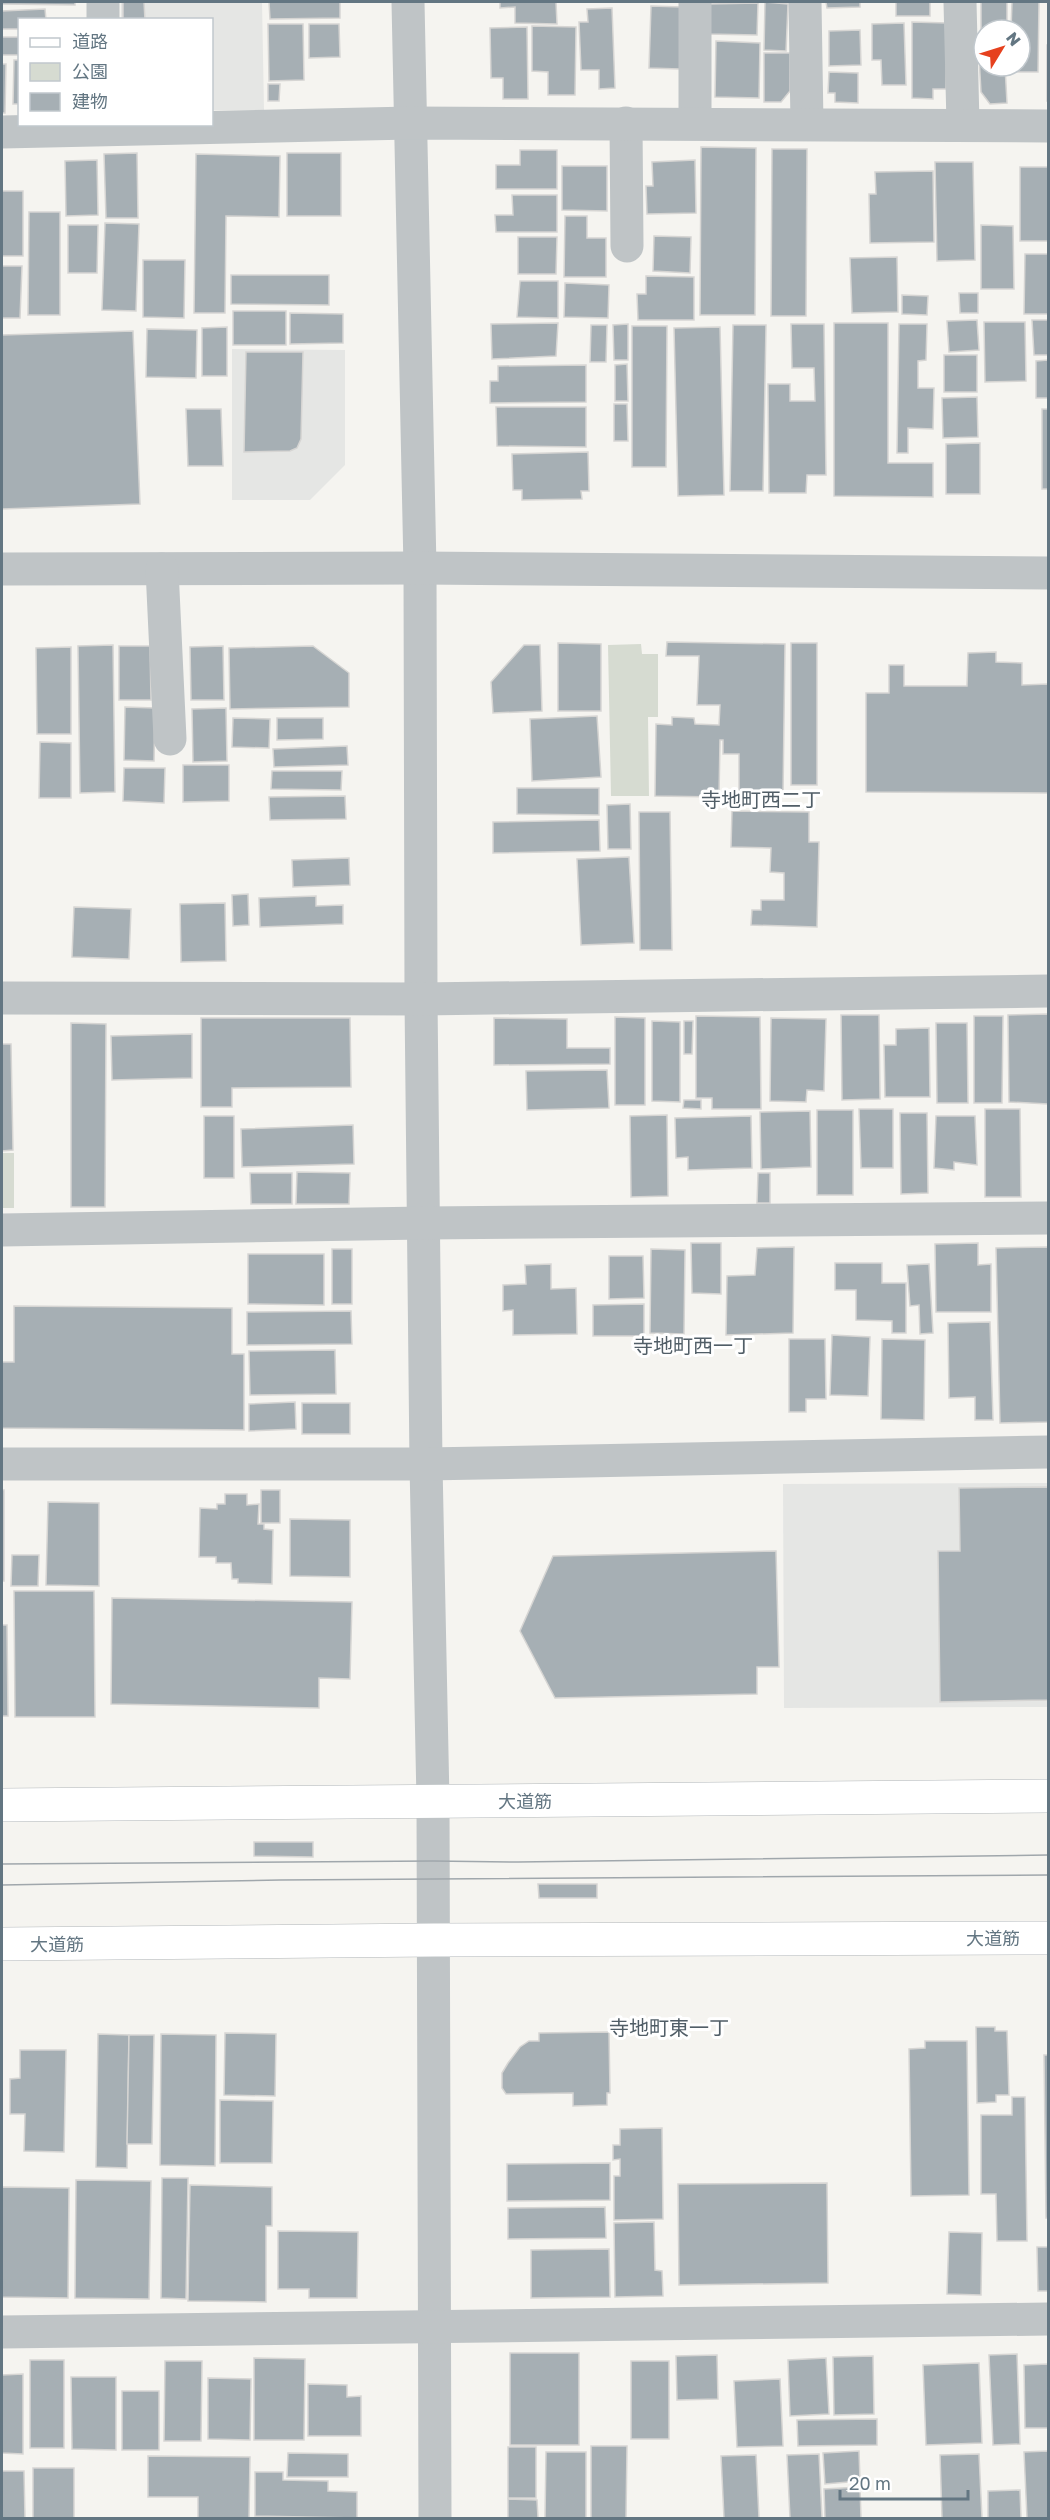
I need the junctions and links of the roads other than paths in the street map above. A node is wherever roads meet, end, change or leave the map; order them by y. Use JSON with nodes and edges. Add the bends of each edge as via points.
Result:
{"nodes":[{"id":1,"x":103,"y":2,"type":"edge"},
{"id":2,"x":408,"y":2,"type":"edge"},
{"id":3,"x":695,"y":2,"type":"edge"},
{"id":4,"x":805,"y":2,"type":"edge"},
{"id":5,"x":960,"y":2,"type":"edge"},
{"id":6,"x":103,"y":18,"type":"edge"},
{"id":7,"x":410,"y":123,"type":"junction"},
{"id":8,"x":626,"y":123,"type":"junction"},
{"id":9,"x":695,"y":123,"type":"junction"},
{"id":10,"x":807,"y":123,"type":"junction"},
{"id":11,"x":963,"y":124,"type":"junction"},
{"id":12,"x":1048,"y":126,"type":"edge"},
{"id":13,"x":108,"y":128,"type":"edge"},
{"id":14,"x":2,"y":132,"type":"edge"},
{"id":15,"x":627,"y":246,"type":"dead end"},
{"id":16,"x":420,"y":568,"type":"junction"},
{"id":17,"x":2,"y":569,"type":"edge"},
{"id":18,"x":162,"y":569,"type":"junction"},
{"id":19,"x":1048,"y":573,"type":"edge"},
{"id":20,"x":170,"y":738,"type":"dead end"},
{"id":21,"x":1048,"y":992,"type":"edge"},
{"id":22,"x":2,"y":998,"type":"edge"},
{"id":23,"x":421,"y":999,"type":"junction"},
{"id":24,"x":1048,"y":1218,"type":"edge"},
{"id":25,"x":424,"y":1223,"type":"junction"},
{"id":26,"x":2,"y":1230,"type":"edge"},
{"id":27,"x":1048,"y":1452,"type":"edge"},
{"id":28,"x":2,"y":1464,"type":"edge"},
{"id":29,"x":426,"y":1464,"type":"junction"},
{"id":30,"x":1048,"y":1796,"type":"edge"},
{"id":31,"x":433,"y":1801,"type":"junction"},
{"id":32,"x":2,"y":1805,"type":"edge"},
{"id":33,"x":1048,"y":1938,"type":"edge"},
{"id":34,"x":434,"y":1940,"type":"junction"},
{"id":35,"x":2,"y":1944,"type":"edge"},
{"id":36,"x":1048,"y":2319,"type":"edge"},
{"id":37,"x":434,"y":2325,"type":"junction"},
{"id":38,"x":2,"y":2332,"type":"edge"},
{"id":39,"x":435,"y":2518,"type":"edge"}],
"edges":[{"from":1,"to":6,"type":"street"},
{"from":2,"to":7,"type":"street"},
{"from":3,"to":9,"type":"street"},
{"from":4,"to":10,"type":"street"},
{"from":5,"to":11,"type":"street"},
{"from":7,"to":8,"type":"street"},
{"from":7,"to":13,"type":"street"},
{"from":7,"to":16,"type":"street"},
{"from":8,"to":9,"type":"street"},
{"from":8,"to":15,"type":"street"},
{"from":9,"to":10,"type":"street"},
{"from":10,"to":11,"type":"street"},
{"from":11,"to":12,"type":"street"},
{"from":13,"to":14,"type":"street"},
{"from":16,"to":18,"type":"street"},
{"from":16,"to":19,"type":"street"},
{"from":16,"to":23,"type":"street"},
{"from":17,"to":18,"type":"street"},
{"from":18,"to":20,"type":"street"},
{"from":21,"to":23,"type":"street"},
{"from":22,"to":23,"type":"street"},
{"from":23,"to":25,"type":"street"},
{"from":24,"to":25,"type":"street"},
{"from":25,"to":26,"type":"street"},
{"from":25,"to":29,"type":"street"},
{"from":27,"to":29,"type":"street"},
{"from":28,"to":29,"type":"street"},
{"from":29,"to":31,"type":"street"},
{"from":30,"to":31,"type":"main road","name":"大道筋"},
{"from":31,"to":32,"type":"main road","name":"大道筋"},
{"from":31,"to":34,"type":"street"},
{"from":33,"to":34,"type":"main road","name":"大道筋"},
{"from":34,"to":35,"type":"main road","name":"大道筋"},
{"from":34,"to":37,"type":"street"},
{"from":36,"to":37,"type":"street"},
{"from":37,"to":38,"type":"street"},
{"from":37,"to":39,"type":"street"}]}
